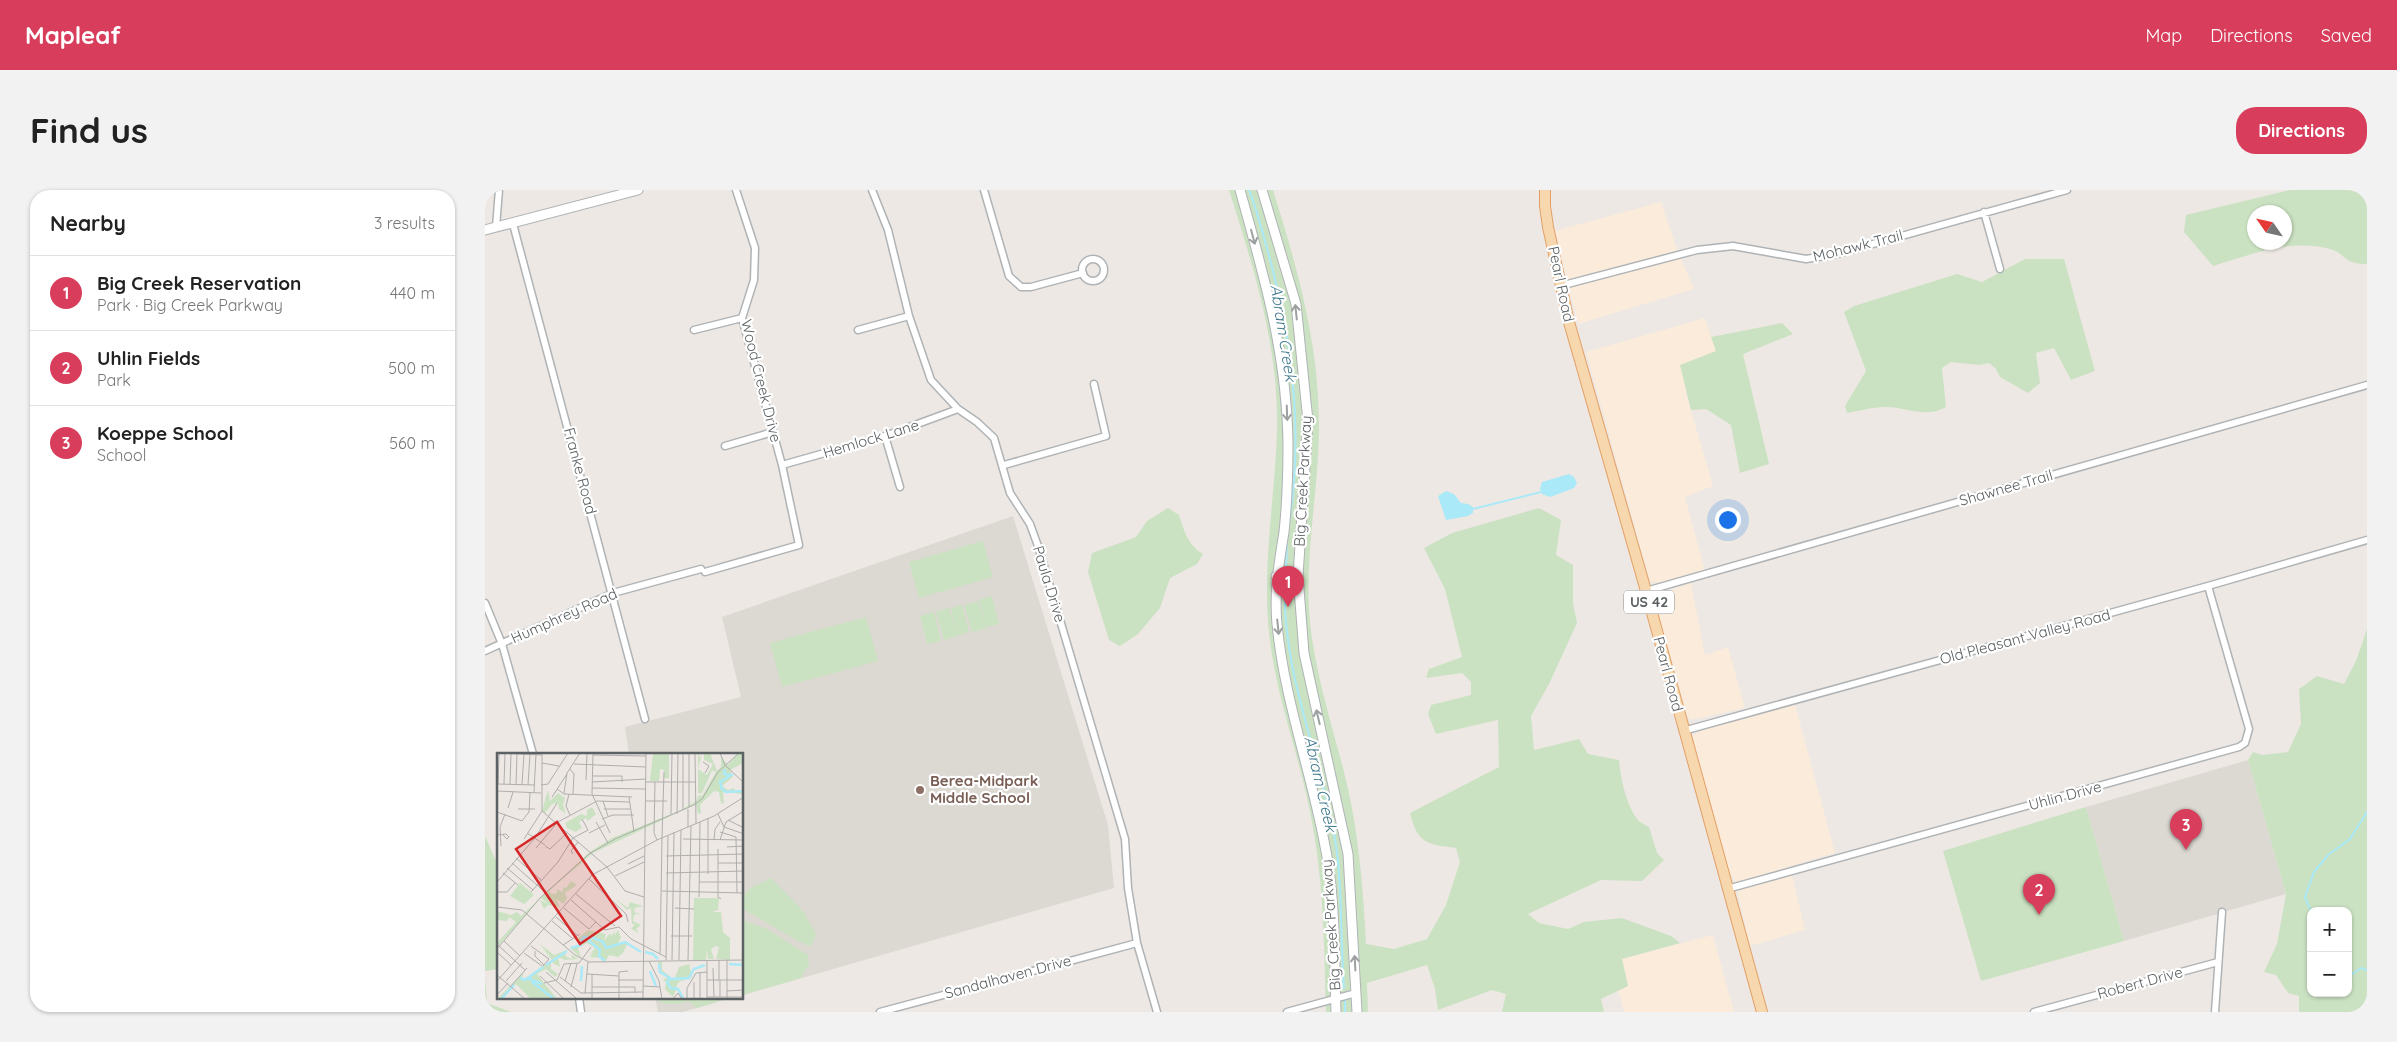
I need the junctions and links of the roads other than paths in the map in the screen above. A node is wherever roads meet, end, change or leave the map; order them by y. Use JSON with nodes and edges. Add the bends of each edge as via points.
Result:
{"nodes":[{"id":1,"x":499,"y":190,"type":"edge"},
{"id":2,"x":638,"y":190,"type":"edge"},
{"id":3,"x":736,"y":190,"type":"edge"},
{"id":4,"x":872,"y":190,"type":"edge"},
{"id":5,"x":984,"y":190,"type":"edge"},
{"id":6,"x":1241,"y":190,"type":"edge"},
{"id":7,"x":1262,"y":190,"type":"edge"},
{"id":8,"x":1545,"y":190,"type":"edge"},
{"id":9,"x":2067,"y":190,"type":"edge"},
{"id":10,"x":1984,"y":212,"type":"junction"},
{"id":11,"x":513,"y":224,"type":"junction"},
{"id":12,"x":496,"y":227,"type":"junction"},
{"id":13,"x":485,"y":230,"type":"edge"},
{"id":14,"x":2000,"y":269,"type":"dead end"},
{"id":15,"x":1083,"y":273,"type":"dead end"},
{"id":16,"x":1560,"y":286,"type":"junction"},
{"id":17,"x":909,"y":316,"type":"junction"},
{"id":18,"x":742,"y":318,"type":"junction"},
{"id":19,"x":694,"y":330,"type":"dead end"},
{"id":20,"x":858,"y":330,"type":"dead end"},
{"id":21,"x":1094,"y":384,"type":"dead end"},
{"id":22,"x":2367,"y":385,"type":"edge"},
{"id":23,"x":958,"y":410,"type":"junction"},
{"id":24,"x":773,"y":432,"type":"junction"},
{"id":25,"x":885,"y":436,"type":"junction"},
{"id":26,"x":725,"y":446,"type":"dead end"},
{"id":27,"x":782,"y":465,"type":"junction"},
{"id":28,"x":1004,"y":465,"type":"junction"},
{"id":29,"x":900,"y":487,"type":"dead end"},
{"id":30,"x":2367,"y":540,"type":"edge"},
{"id":31,"x":799,"y":545,"type":"joint"},
{"id":32,"x":1277,"y":576,"type":"junction"},
{"id":33,"x":1298,"y":577,"type":"junction"},
{"id":34,"x":2209,"y":586,"type":"junction"},
{"id":35,"x":1646,"y":592,"type":"junction"},
{"id":36,"x":613,"y":593,"type":"junction"},
{"id":37,"x":485,"y":603,"type":"edge"},
{"id":38,"x":502,"y":644,"type":"junction"},
{"id":39,"x":485,"y":651,"type":"edge"},
{"id":40,"x":645,"y":719,"type":"dead end"},
{"id":41,"x":1683,"y":731,"type":"junction"},
{"id":42,"x":533,"y":753,"type":"edge"},
{"id":43,"x":1727,"y":889,"type":"junction"},
{"id":44,"x":2222,"y":912,"type":"dead end"},
{"id":45,"x":1137,"y":943,"type":"junction"},
{"id":46,"x":2218,"y":962,"type":"junction"},
{"id":47,"x":1356,"y":993,"type":"junction"},
{"id":48,"x":1335,"y":998,"type":"junction"},
{"id":49,"x":880,"y":1012,"type":"edge"},
{"id":50,"x":1157,"y":1012,"type":"edge"},
{"id":51,"x":1287,"y":1012,"type":"edge"},
{"id":52,"x":1336,"y":1012,"type":"edge"},
{"id":53,"x":1357,"y":1012,"type":"edge"},
{"id":54,"x":1761,"y":1012,"type":"edge"},
{"id":55,"x":2034,"y":1012,"type":"edge"},
{"id":56,"x":2215,"y":1012,"type":"edge"}],
"edges":[{"from":1,"to":12,"type":"street"},
{"from":2,"to":11,"type":"street"},
{"from":3,"to":18,"type":"street","name":"Wood Creek Drive","via":[[755,248],[754,280]]},
{"from":4,"to":17,"type":"street","name":"Paula Drive","via":[[888,230]]},
{"from":5,"to":15,"type":"street","via":[[1009,276],[1021,287]]},
{"from":6,"to":32,"type":"street","name":"Big Creek Parkway","one_way":true,"via":[[1273,307],[1283,367],[1288,444]]},
{"from":33,"to":7,"type":"street","name":"Big Creek Parkway","one_way":true,"via":[[1308,421],[1296,304]]},
{"from":8,"to":16,"type":"main road","name":"Pearl Road","number":"US 42"},
{"from":9,"to":10,"type":"street","name":"Mohawk Trail"},
{"from":10,"to":14,"type":"street"},
{"from":10,"to":16,"type":"street","name":"Mohawk Trail","via":[[1837,254],[1806,259],[1733,246],[1697,250]]},
{"from":11,"to":12,"type":"street"},
{"from":11,"to":36,"type":"street","name":"Franke Road"},
{"from":12,"to":13,"type":"street"},
{"from":16,"to":35,"type":"main road","name":"Pearl Road","number":"US 42"},
{"from":17,"to":20,"type":"street"},
{"from":17,"to":23,"type":"street","name":"Paula Drive","via":[[931,380]]},
{"from":18,"to":19,"type":"street"},
{"from":18,"to":24,"type":"street","name":"Wood Creek Drive"},
{"from":21,"to":28,"type":"street","via":[[1106,436]]},
{"from":22,"to":35,"type":"street","name":"Shawnee Trail"},
{"from":23,"to":25,"type":"street","name":"Hemlock Lane"},
{"from":23,"to":28,"type":"street","name":"Paula Drive","via":[[994,438]]},
{"from":24,"to":26,"type":"street"},
{"from":24,"to":27,"type":"street","name":"Wood Creek Drive"},
{"from":25,"to":27,"type":"street","name":"Hemlock Lane"},
{"from":25,"to":29,"type":"street"},
{"from":27,"to":31,"type":"street","name":"Wood Creek Drive"},
{"from":28,"to":45,"type":"street","name":"Paula Drive","via":[[1010,493],[1030,524],[1038,546],[1125,839],[1128,888]]},
{"from":30,"to":34,"type":"street","name":"Old Pleasant Valley Road"},
{"from":31,"to":36,"type":"street","name":"Humphrey Road"},
{"from":32,"to":33,"type":"street"},
{"from":32,"to":48,"type":"street","name":"Big Creek Parkway","one_way":true,"via":[[1277,626],[1285,678],[1325,842],[1331,894]]},
{"from":47,"to":33,"type":"street","name":"Big Creek Parkway","one_way":true,"via":[[1348,854],[1304,653]]},
{"from":34,"to":41,"type":"street","name":"Old Pleasant Valley Road"},
{"from":34,"to":43,"type":"street","name":"Uhlin Drive","via":[[2249,729],[2245,743],[2239,747]]},
{"from":35,"to":41,"type":"main road","name":"Pearl Road","number":"US 42"},
{"from":36,"to":38,"type":"street","name":"Humphrey Road"},
{"from":36,"to":40,"type":"street","name":"Franke Road"},
{"from":37,"to":38,"type":"street"},
{"from":38,"to":39,"type":"street","name":"Humphrey Road"},
{"from":38,"to":42,"type":"street"},
{"from":41,"to":43,"type":"main road","name":"Pearl Road","number":"US 42"},
{"from":43,"to":54,"type":"main road","name":"Pearl Road","number":"US 42"},
{"from":44,"to":46,"type":"street"},
{"from":45,"to":49,"type":"street","name":"Sandalhaven Drive"},
{"from":45,"to":50,"type":"street","name":"Paula Drive"},
{"from":46,"to":55,"type":"street","name":"Robert Drive"},
{"from":46,"to":56,"type":"street"},
{"from":47,"to":48,"type":"street"},
{"from":47,"to":53,"type":"street","name":"Big Creek Parkway"},
{"from":48,"to":51,"type":"street"},
{"from":48,"to":52,"type":"street","name":"Big Creek Parkway"}]}
